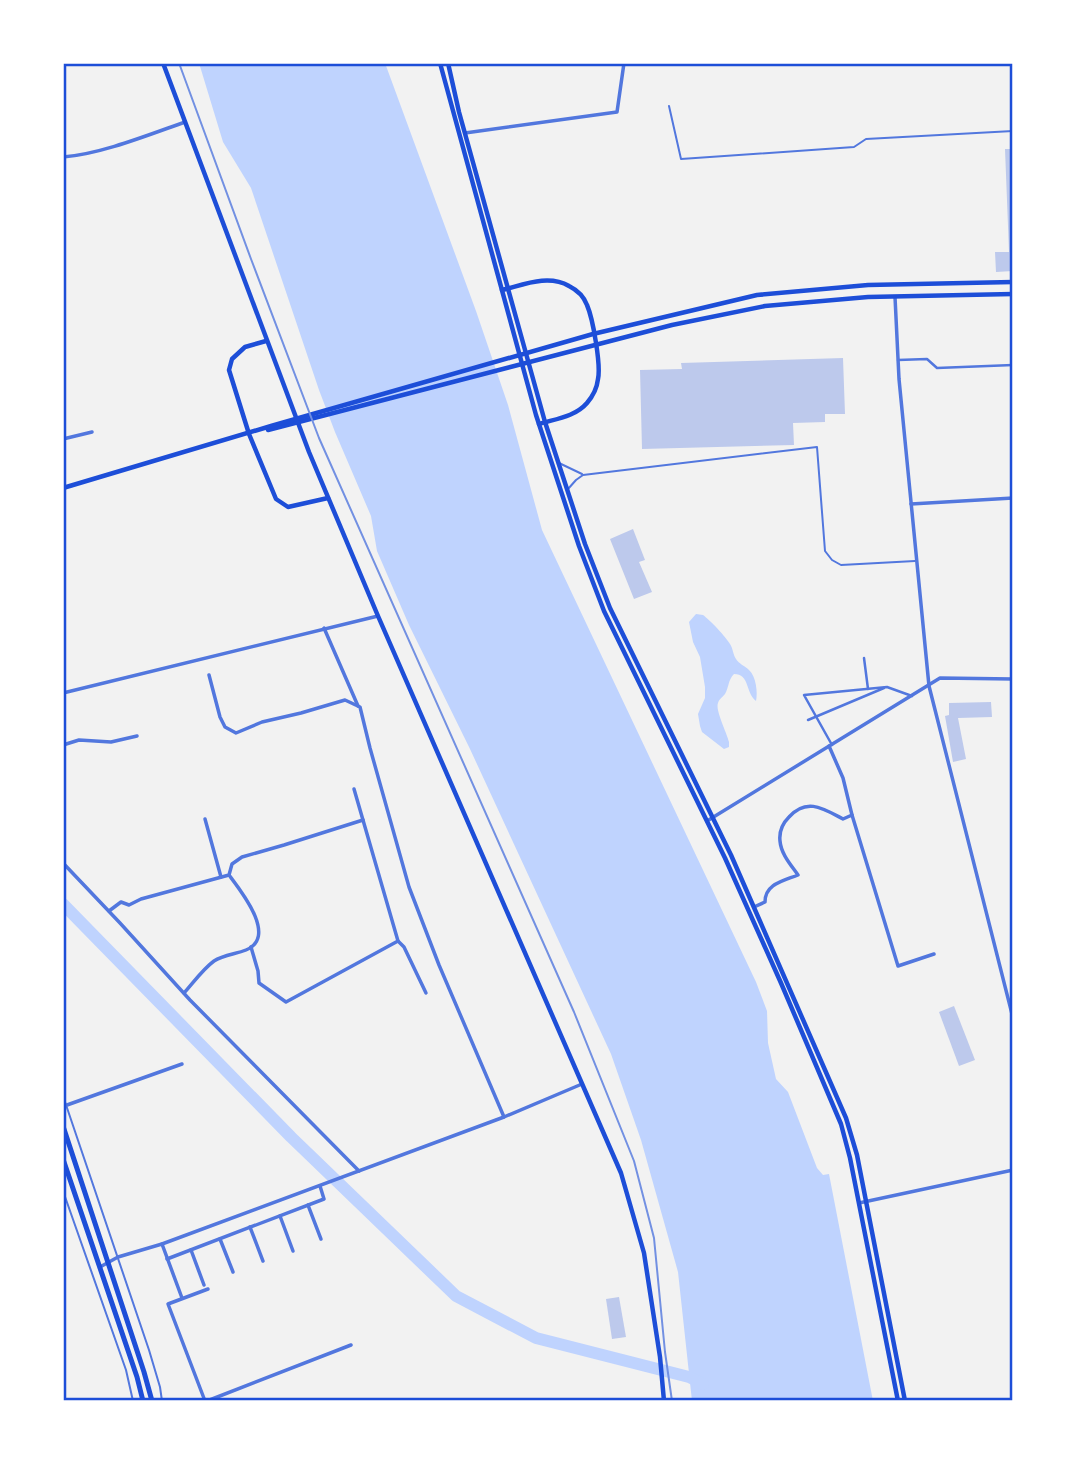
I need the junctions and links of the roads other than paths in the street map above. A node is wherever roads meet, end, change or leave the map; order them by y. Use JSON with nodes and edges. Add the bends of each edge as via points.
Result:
{"nodes":[{"id":1,"x":163,"y":63,"type":"edge"},
{"id":2,"x":440,"y":63,"type":"edge"},
{"id":3,"x":448,"y":63,"type":"edge"},
{"id":4,"x":624,"y":63,"type":"edge"},
{"id":5,"x":669,"y":106,"type":"dead end"},
{"id":6,"x":185,"y":121,"type":"junction"},
{"id":7,"x":1013,"y":131,"type":"edge"},
{"id":8,"x":465,"y":133,"type":"junction"},
{"id":9,"x":63,"y":157,"type":"edge"},
{"id":10,"x":1013,"y":282,"type":"edge"},
{"id":11,"x":508,"y":289,"type":"junction"},
{"id":12,"x":502,"y":290,"type":"junction"},
{"id":13,"x":1013,"y":294,"type":"edge"},
{"id":14,"x":895,"y":295,"type":"junction"},
{"id":15,"x":593,"y":334,"type":"junction"},
{"id":16,"x":266,"y":341,"type":"junction"},
{"id":17,"x":595,"y":345,"type":"junction"},
{"id":18,"x":898,"y":360,"type":"junction"},
{"id":19,"x":1013,"y":365,"type":"edge"},
{"id":20,"x":545,"y":422,"type":"junction"},
{"id":21,"x":539,"y":424,"type":"junction"},
{"id":22,"x":256,"y":431,"type":"junction"},
{"id":23,"x":92,"y":432,"type":"dead end"},
{"id":24,"x":249,"y":433,"type":"junction"},
{"id":25,"x":63,"y":439,"type":"edge"},
{"id":26,"x":558,"y":462,"type":"junction"},
{"id":27,"x":583,"y":475,"type":"junction"},
{"id":28,"x":63,"y":488,"type":"edge"},
{"id":29,"x":567,"y":491,"type":"junction"},
{"id":30,"x":328,"y":498,"type":"junction"},
{"id":31,"x":1013,"y":498,"type":"edge"},
{"id":32,"x":911,"y":504,"type":"junction"},
{"id":33,"x":916,"y":561,"type":"junction"},
{"id":34,"x":377,"y":616,"type":"junction"},
{"id":35,"x":324,"y":628,"type":"junction"},
{"id":36,"x":864,"y":658,"type":"dead end"},
{"id":37,"x":209,"y":675,"type":"dead end"},
{"id":38,"x":1013,"y":679,"type":"edge"},
{"id":39,"x":929,"y":686,"type":"junction"},
{"id":40,"x":887,"y":687,"type":"junction"},
{"id":41,"x":868,"y":689,"type":"junction"},
{"id":42,"x":63,"y":693,"type":"edge"},
{"id":43,"x":912,"y":696,"type":"junction"},
{"id":44,"x":358,"y":706,"type":"junction"},
{"id":45,"x":816,"y":716,"type":"junction"},
{"id":46,"x":808,"y":720,"type":"dead end"},
{"id":47,"x":137,"y":736,"type":"dead end"},
{"id":48,"x":63,"y":745,"type":"edge"},
{"id":49,"x":830,"y":746,"type":"junction"},
{"id":50,"x":354,"y":789,"type":"dead end"},
{"id":51,"x":852,"y":816,"type":"junction"},
{"id":52,"x":712,"y":817,"type":"junction"},
{"id":53,"x":205,"y":819,"type":"dead end"},
{"id":54,"x":363,"y":820,"type":"junction"},
{"id":55,"x":707,"y":821,"type":"junction"},
{"id":56,"x":63,"y":863,"type":"edge"},
{"id":57,"x":229,"y":875,"type":"junction"},
{"id":58,"x":221,"y":877,"type":"junction"},
{"id":59,"x":754,"y":907,"type":"junction"},
{"id":60,"x":109,"y":911,"type":"junction"},
{"id":61,"x":398,"y":941,"type":"junction"},
{"id":62,"x":251,"y":947,"type":"junction"},
{"id":63,"x":934,"y":954,"type":"dead end"},
{"id":64,"x":1006,"y":991,"type":"junction"},
{"id":65,"x":1013,"y":991,"type":"edge"},
{"id":66,"x":184,"y":993,"type":"junction"},
{"id":67,"x":426,"y":993,"type":"dead end"},
{"id":68,"x":1013,"y":1018,"type":"edge"},
{"id":69,"x":182,"y":1063,"type":"dead end"},
{"id":70,"x":582,"y":1084,"type":"junction"},
{"id":71,"x":63,"y":1096,"type":"edge"},
{"id":72,"x":67,"y":1105,"type":"junction"},
{"id":73,"x":504,"y":1117,"type":"junction"},
{"id":74,"x":63,"y":1126,"type":"edge"},
{"id":75,"x":63,"y":1159,"type":"edge"},
{"id":76,"x":1013,"y":1170,"type":"edge"},
{"id":77,"x":356,"y":1172,"type":"junction"},
{"id":78,"x":320,"y":1186,"type":"junction"},
{"id":79,"x":63,"y":1191,"type":"edge"},
{"id":80,"x":865,"y":1201,"type":"junction"},
{"id":81,"x":859,"y":1203,"type":"junction"},
{"id":82,"x":309,"y":1205,"type":"junction"},
{"id":83,"x":279,"y":1216,"type":"junction"},
{"id":84,"x":250,"y":1227,"type":"junction"},
{"id":85,"x":220,"y":1239,"type":"junction"},
{"id":86,"x":321,"y":1239,"type":"dead end"},
{"id":87,"x":162,"y":1244,"type":"junction"},
{"id":88,"x":191,"y":1250,"type":"junction"},
{"id":89,"x":293,"y":1251,"type":"dead end"},
{"id":90,"x":118,"y":1257,"type":"junction"},
{"id":91,"x":167,"y":1259,"type":"junction"},
{"id":92,"x":263,"y":1261,"type":"dead end"},
{"id":93,"x":108,"y":1263,"type":"junction"},
{"id":94,"x":99,"y":1267,"type":"junction"},
{"id":95,"x":233,"y":1272,"type":"dead end"},
{"id":96,"x":183,"y":1298,"type":"junction"},
{"id":97,"x":351,"y":1345,"type":"dead end"},
{"id":98,"x":133,"y":1401,"type":"edge"},
{"id":99,"x":143,"y":1401,"type":"edge"},
{"id":100,"x":152,"y":1401,"type":"edge"},
{"id":101,"x":162,"y":1401,"type":"edge"},
{"id":102,"x":206,"y":1401,"type":"edge"},
{"id":103,"x":664,"y":1401,"type":"edge"},
{"id":104,"x":898,"y":1401,"type":"edge"},
{"id":105,"x":905,"y":1401,"type":"edge"}],
"edges":[{"from":1,"to":6,"type":"main road"},
{"from":2,"to":12,"type":"main road"},
{"from":3,"to":8,"type":"main road"},
{"from":4,"to":8,"type":"street","via":[[617,112]]},
{"from":5,"to":7,"type":"lane","via":[[681,159],[854,147],[866,139]]},
{"from":6,"to":9,"type":"street","via":[[131,141]]},
{"from":6,"to":16,"type":"main road"},
{"from":8,"to":11,"type":"main road"},
{"from":10,"to":15,"type":"main road","via":[[868,285],[757,295]]},
{"from":11,"to":12,"type":"main road"},
{"from":11,"to":15,"type":"main road","via":[[538,281],[569,286],[582,296]]},
{"from":11,"to":20,"type":"main road"},
{"from":12,"to":21,"type":"main road"},
{"from":13,"to":14,"type":"main road"},
{"from":14,"to":17,"type":"main road","via":[[765,306]]},
{"from":14,"to":18,"type":"street"},
{"from":15,"to":17,"type":"main road"},
{"from":15,"to":22,"type":"main road"},
{"from":16,"to":24,"type":"main road","via":[[245,347],[232,359],[229,370]]},
{"from":16,"to":30,"type":"main road"},
{"from":17,"to":20,"type":"main road","via":[[599,378],[594,393],[572,414]]},
{"from":17,"to":22,"type":"main road"},
{"from":18,"to":19,"type":"street","via":[[927,359],[937,368]]},
{"from":18,"to":32,"type":"street"},
{"from":20,"to":21,"type":"main road"},
{"from":20,"to":26,"type":"main road"},
{"from":21,"to":55,"type":"main road","via":[[604,611]]},
{"from":22,"to":24,"type":"main road"},
{"from":23,"to":25,"type":"street"},
{"from":24,"to":28,"type":"main road"},
{"from":24,"to":30,"type":"main road","via":[[276,499],[288,507]]},
{"from":26,"to":27,"type":"lane"},
{"from":26,"to":29,"type":"main road"},
{"from":27,"to":29,"type":"lane"},
{"from":27,"to":33,"type":"lane","via":[[817,447],[825,551],[832,560],[842,565]]},
{"from":29,"to":52,"type":"main road","via":[[610,608]]},
{"from":30,"to":34,"type":"main road"},
{"from":31,"to":32,"type":"street"},
{"from":32,"to":33,"type":"street"},
{"from":33,"to":39,"type":"street"},
{"from":34,"to":35,"type":"street"},
{"from":34,"to":70,"type":"main road"},
{"from":35,"to":42,"type":"street"},
{"from":35,"to":44,"type":"street"},
{"from":36,"to":41,"type":"street"},
{"from":37,"to":44,"type":"street","via":[[220,717],[225,727],[236,733],[345,700]]},
{"from":38,"to":39,"type":"street","via":[[940,678]]},
{"from":39,"to":43,"type":"street"},
{"from":39,"to":64,"type":"street"},
{"from":40,"to":41,"type":"street"},
{"from":40,"to":43,"type":"street"},
{"from":40,"to":45,"type":"street"},
{"from":41,"to":45,"type":"street","via":[[803,695]]},
{"from":43,"to":49,"type":"street"},
{"from":44,"to":73,"type":"street","via":[[409,887]]},
{"from":45,"to":46,"type":"street"},
{"from":45,"to":49,"type":"street"},
{"from":47,"to":48,"type":"street"},
{"from":49,"to":51,"type":"street","via":[[844,778]]},
{"from":49,"to":52,"type":"street"},
{"from":50,"to":54,"type":"street"},
{"from":51,"to":59,"type":"street","via":[[843,820],[823,808],[798,808],[785,823],[780,841],[798,875],[769,888],[765,902]]},
{"from":51,"to":63,"type":"street","via":[[898,967]]},
{"from":52,"to":55,"type":"street"},
{"from":52,"to":59,"type":"main road"},
{"from":53,"to":58,"type":"street"},
{"from":54,"to":57,"type":"street","via":[[242,857],[232,864]]},
{"from":54,"to":61,"type":"street"},
{"from":55,"to":81,"type":"main road","via":[[841,1125]]},
{"from":56,"to":60,"type":"street"},
{"from":57,"to":58,"type":"street"},
{"from":57,"to":62,"type":"street","via":[[248,900],[257,923],[258,936]]},
{"from":58,"to":60,"type":"street","via":[[129,905],[121,902]]},
{"from":59,"to":80,"type":"main road","via":[[846,1118]]},
{"from":60,"to":66,"type":"street"},
{"from":61,"to":62,"type":"street","via":[[286,1002],[259,983]]},
{"from":61,"to":67,"type":"street"},
{"from":62,"to":66,"type":"street","via":[[215,960]]},
{"from":64,"to":65,"type":"street"},
{"from":64,"to":68,"type":"street"},
{"from":66,"to":77,"type":"street"},
{"from":69,"to":72,"type":"street"},
{"from":70,"to":73,"type":"street"},
{"from":70,"to":103,"type":"main road","via":[[621,1173],[644,1253]]},
{"from":71,"to":72,"type":"lane"},
{"from":72,"to":90,"type":"lane"},
{"from":73,"to":77,"type":"street"},
{"from":74,"to":93,"type":"main road"},
{"from":75,"to":94,"type":"main road"},
{"from":76,"to":80,"type":"street"},
{"from":77,"to":78,"type":"street"},
{"from":78,"to":82,"type":"street","via":[[324,1199]]},
{"from":78,"to":87,"type":"street"},
{"from":79,"to":98,"type":"lane"},
{"from":80,"to":81,"type":"street"},
{"from":80,"to":105,"type":"main road"},
{"from":81,"to":104,"type":"main road"},
{"from":82,"to":83,"type":"street"},
{"from":82,"to":86,"type":"street"},
{"from":83,"to":84,"type":"street"},
{"from":83,"to":89,"type":"street"},
{"from":84,"to":85,"type":"street"},
{"from":84,"to":92,"type":"street"},
{"from":85,"to":88,"type":"street"},
{"from":85,"to":95,"type":"street"},
{"from":87,"to":90,"type":"street"},
{"from":87,"to":91,"type":"street"},
{"from":88,"to":91,"type":"street"},
{"from":88,"to":96,"type":"street","via":[[206,1287]]},
{"from":90,"to":93,"type":"street"},
{"from":90,"to":101,"type":"lane"},
{"from":91,"to":96,"type":"street"},
{"from":93,"to":94,"type":"street"},
{"from":93,"to":100,"type":"main road"},
{"from":94,"to":99,"type":"main road"},
{"from":96,"to":102,"type":"street","via":[[169,1304]]},
{"from":97,"to":102,"type":"street"}]}
